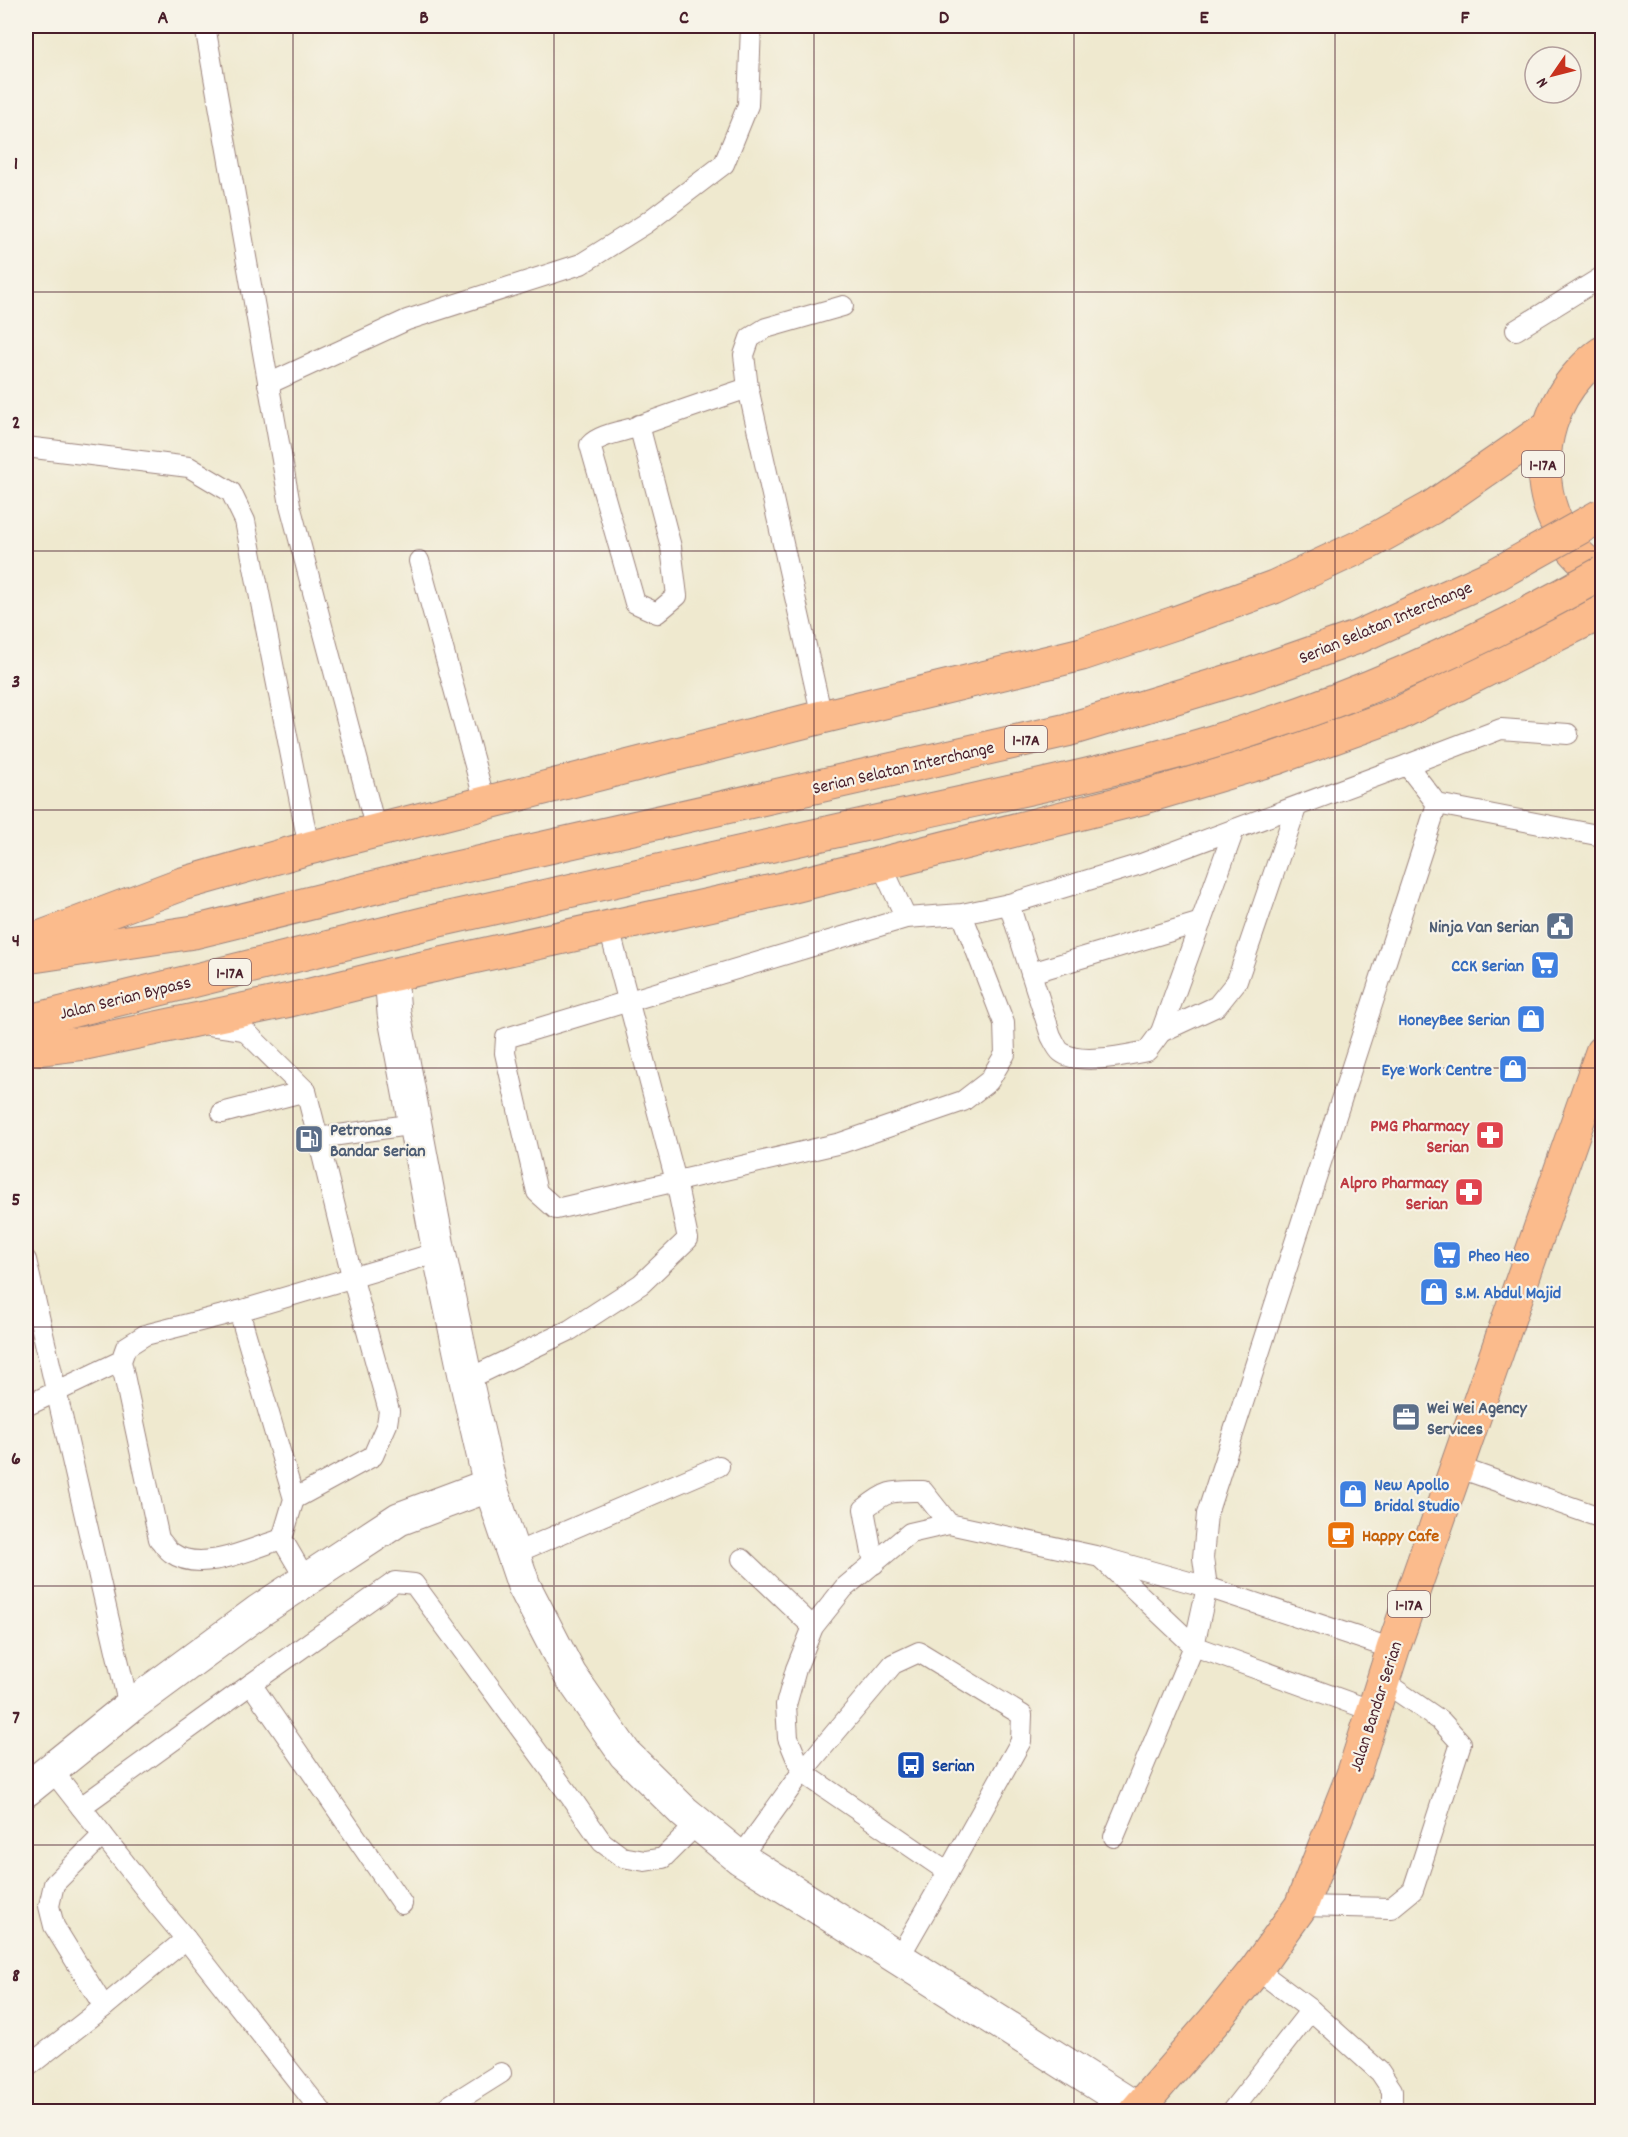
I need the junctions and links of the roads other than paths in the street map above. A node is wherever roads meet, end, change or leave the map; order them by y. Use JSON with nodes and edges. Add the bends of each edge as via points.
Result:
{"nodes":[{"id":1,"x":206,"y":26,"type":"edge"},
{"id":2,"x":751,"y":26,"type":"edge"},
{"id":3,"x":1602,"y":277,"type":"edge"},
{"id":4,"x":843,"y":306,"type":"dead end"},
{"id":5,"x":1516,"y":330,"type":"dead end"},
{"id":6,"x":1602,"y":353,"type":"edge"},
{"id":7,"x":268,"y":384,"type":"junction"},
{"id":8,"x":748,"y":388,"type":"junction"},
{"id":9,"x":639,"y":425,"type":"junction"},
{"id":10,"x":1548,"y":427,"type":"junction"},
{"id":11,"x":26,"y":447,"type":"edge"},
{"id":12,"x":1602,"y":515,"type":"edge"},
{"id":13,"x":419,"y":561,"type":"dead end"},
{"id":14,"x":1602,"y":573,"type":"edge"},
{"id":15,"x":1597,"y":620,"type":"edge"},
{"id":16,"x":822,"y":717,"type":"junction"},
{"id":17,"x":1568,"y":734,"type":"dead end"},
{"id":18,"x":1407,"y":765,"type":"junction"},
{"id":19,"x":484,"y":802,"type":"junction"},
{"id":20,"x":1437,"y":804,"type":"junction"},
{"id":21,"x":1296,"y":807,"type":"junction"},
{"id":22,"x":376,"y":830,"type":"junction"},
{"id":23,"x":1234,"y":830,"type":"junction"},
{"id":24,"x":1602,"y":836,"type":"edge"},
{"id":25,"x":309,"y":848,"type":"junction"},
{"id":26,"x":881,"y":864,"type":"junction"},
{"id":27,"x":1009,"y":904,"type":"junction"},
{"id":28,"x":962,"y":914,"type":"junction"},
{"id":29,"x":906,"y":918,"type":"junction"},
{"id":30,"x":1201,"y":922,"type":"junction"},
{"id":31,"x":609,"y":928,"type":"junction"},
{"id":32,"x":26,"y":943,"type":"edge"},
{"id":33,"x":26,"y":957,"type":"edge"},
{"id":34,"x":1031,"y":973,"type":"junction"},
{"id":35,"x":392,"y":975,"type":"junction"},
{"id":36,"x":629,"y":1002,"type":"junction"},
{"id":37,"x":26,"y":1022,"type":"edge"},
{"id":38,"x":186,"y":1022,"type":"junction"},
{"id":39,"x":1161,"y":1032,"type":"junction"},
{"id":40,"x":26,"y":1050,"type":"edge"},
{"id":41,"x":1602,"y":1052,"type":"edge"},
{"id":42,"x":306,"y":1091,"type":"junction"},
{"id":43,"x":222,"y":1113,"type":"dead end"},
{"id":44,"x":414,"y":1124,"type":"junction"},
{"id":45,"x":318,"y":1138,"type":"junction"},
{"id":46,"x":676,"y":1181,"type":"junction"},
{"id":47,"x":439,"y":1252,"type":"junction"},
{"id":48,"x":26,"y":1260,"type":"edge"},
{"id":49,"x":352,"y":1276,"type":"junction"},
{"id":50,"x":239,"y":1311,"type":"junction"},
{"id":51,"x":121,"y":1362,"type":"junction"},
{"id":52,"x":466,"y":1380,"type":"junction"},
{"id":53,"x":57,"y":1391,"type":"junction"},
{"id":54,"x":26,"y":1407,"type":"edge"},
{"id":55,"x":719,"y":1466,"type":"dead end"},
{"id":56,"x":1457,"y":1467,"type":"junction"},
{"id":57,"x":490,"y":1485,"type":"junction"},
{"id":58,"x":294,"y":1499,"type":"junction"},
{"id":59,"x":1602,"y":1518,"type":"edge"},
{"id":60,"x":949,"y":1524,"type":"junction"},
{"id":61,"x":282,"y":1539,"type":"junction"},
{"id":62,"x":513,"y":1554,"type":"junction"},
{"id":63,"x":1100,"y":1557,"type":"junction"},
{"id":64,"x":742,"y":1559,"type":"dead end"},
{"id":65,"x":874,"y":1564,"type":"junction"},
{"id":66,"x":306,"y":1580,"type":"junction"},
{"id":67,"x":1207,"y":1587,"type":"junction"},
{"id":68,"x":813,"y":1627,"type":"junction"},
{"id":69,"x":1194,"y":1646,"type":"junction"},
{"id":70,"x":1393,"y":1649,"type":"junction"},
{"id":71,"x":250,"y":1684,"type":"junction"},
{"id":72,"x":1378,"y":1696,"type":"junction"},
{"id":73,"x":129,"y":1707,"type":"junction"},
{"id":74,"x":52,"y":1770,"type":"junction"},
{"id":75,"x":802,"y":1772,"type":"junction"},
{"id":76,"x":26,"y":1790,"type":"edge"},
{"id":77,"x":81,"y":1808,"type":"junction"},
{"id":78,"x":698,"y":1823,"type":"junction"},
{"id":79,"x":103,"y":1835,"type":"junction"},
{"id":80,"x":1114,"y":1837,"type":"dead end"},
{"id":81,"x":740,"y":1858,"type":"junction"},
{"id":82,"x":948,"y":1872,"type":"junction"},
{"id":83,"x":402,"y":1904,"type":"dead end"},
{"id":84,"x":1300,"y":1906,"type":"junction"},
{"id":85,"x":186,"y":1939,"type":"junction"},
{"id":86,"x":898,"y":1959,"type":"junction"},
{"id":87,"x":1257,"y":1969,"type":"junction"},
{"id":88,"x":104,"y":2007,"type":"junction"},
{"id":89,"x":1311,"y":2010,"type":"junction"},
{"id":90,"x":26,"y":2068,"type":"edge"},
{"id":91,"x":501,"y":2073,"type":"dead end"},
{"id":92,"x":1136,"y":2110,"type":"edge"},
{"id":93,"x":322,"y":2112,"type":"edge"},
{"id":94,"x":439,"y":2112,"type":"edge"},
{"id":95,"x":1231,"y":2112,"type":"edge"},
{"id":96,"x":1392,"y":2112,"type":"edge"}],
"edges":[{"from":1,"to":7,"type":"lane"},
{"from":2,"to":7,"type":"lane","via":[[748,105],[724,164],[645,224],[581,264],[407,320]]},
{"from":3,"to":5,"type":"lane"},
{"from":4,"to":8,"type":"lane","via":[[766,328],[750,338],[744,355]]},
{"from":6,"to":10,"type":"main road","number":"1-17A","via":[[1565,389]]},
{"from":7,"to":22,"type":"lane","via":[[290,505]]},
{"from":8,"to":9,"type":"lane"},
{"from":8,"to":16,"type":"lane"},
{"from":9,"to":9,"type":"lane","via":[[590,446],[635,603],[657,613],[677,596],[671,548]]},
{"from":10,"to":14,"type":"main road","number":"1-17A","via":[[1543,464],[1548,501],[1563,535],[1586,564]]},
{"from":10,"to":16,"type":"main road","via":[[1431,508],[1274,587],[1082,654]]},
{"from":11,"to":25,"type":"lane","via":[[189,467],[231,492],[245,521]]},
{"from":12,"to":33,"type":"main road","name":"Serian Selatan Interchange","number":"1-17A","bridge":true,"via":[[1495,575],[1358,637],[1249,675],[1067,730],[420,876],[194,932]]},
{"from":13,"to":19,"type":"lane"},
{"from":14,"to":37,"type":"main road","name":"Jalan Serian Bypass","number":"1-17A","bridge":true,"via":[[1442,656],[1332,703],[1202,746],[435,921]]},
{"from":15,"to":26,"type":"main road","via":[[1398,714],[1276,758],[1145,797]]},
{"from":16,"to":19,"type":"main road"},
{"from":17,"to":18,"type":"lane","via":[[1501,729]]},
{"from":18,"to":20,"type":"lane"},
{"from":18,"to":21,"type":"lane"},
{"from":19,"to":22,"type":"main road"},
{"from":20,"to":24,"type":"lane"},
{"from":20,"to":67,"type":"lane","via":[[1207,1514],[1203,1558]]},
{"from":21,"to":23,"type":"lane"},
{"from":21,"to":39,"type":"lane","via":[[1238,981],[1217,1006]]},
{"from":22,"to":25,"type":"main road"},
{"from":23,"to":27,"type":"lane","via":[[1141,864]]},
{"from":23,"to":30,"type":"lane"},
{"from":25,"to":32,"type":"main road","via":[[182,884]]},
{"from":26,"to":29,"type":"lane"},
{"from":26,"to":31,"type":"main road"},
{"from":27,"to":28,"type":"lane"},
{"from":27,"to":34,"type":"lane"},
{"from":28,"to":29,"type":"lane"},
{"from":28,"to":46,"type":"lane","via":[[1004,1023],[1005,1054],[989,1080],[963,1101],[852,1139]]},
{"from":29,"to":36,"type":"lane"},
{"from":30,"to":34,"type":"lane"},
{"from":30,"to":39,"type":"lane"},
{"from":31,"to":35,"type":"main road"},
{"from":31,"to":36,"type":"lane"},
{"from":34,"to":39,"type":"lane","via":[[1051,1036],[1062,1052],[1082,1059],[1147,1051]]},
{"from":35,"to":38,"type":"main road"},
{"from":35,"to":44,"type":"street","via":[[394,1013]]},
{"from":36,"to":46,"type":"lane"},
{"from":36,"to":46,"type":"lane","via":[[506,1038],[505,1053],[537,1192],[556,1209]]},
{"from":38,"to":40,"type":"main road","via":[[85,1043]]},
{"from":38,"to":42,"type":"lane","via":[[244,1030]]},
{"from":41,"to":56,"type":"main road","name":"Jalan Bandar Serian","number":"1-17A"},
{"from":42,"to":43,"type":"lane"},
{"from":42,"to":45,"type":"lane"},
{"from":44,"to":45,"type":"lane"},
{"from":44,"to":47,"type":"street"},
{"from":45,"to":49,"type":"lane"},
{"from":46,"to":52,"type":"lane","via":[[688,1239],[649,1277],[570,1330]]},
{"from":47,"to":49,"type":"lane"},
{"from":47,"to":52,"type":"street"},
{"from":48,"to":53,"type":"lane"},
{"from":49,"to":50,"type":"lane"},
{"from":49,"to":58,"type":"lane","via":[[389,1411],[387,1424],[373,1456]]},
{"from":50,"to":51,"type":"lane","via":[[145,1335],[126,1347]]},
{"from":50,"to":58,"type":"lane"},
{"from":51,"to":53,"type":"lane"},
{"from":51,"to":61,"type":"lane","via":[[159,1539],[173,1553],[190,1560],[218,1560]]},
{"from":52,"to":57,"type":"street"},
{"from":53,"to":54,"type":"lane"},
{"from":53,"to":73,"type":"lane"},
{"from":55,"to":62,"type":"lane"},
{"from":56,"to":59,"type":"lane"},
{"from":56,"to":70,"type":"main road","name":"Jalan Bandar Serian","number":"1-17A"},
{"from":57,"to":62,"type":"street"},
{"from":57,"to":66,"type":"street","via":[[399,1519]]},
{"from":58,"to":61,"type":"lane"},
{"from":60,"to":63,"type":"lane"},
{"from":60,"to":65,"type":"lane","via":[[910,1533]]},
{"from":60,"to":65,"type":"lane","via":[[923,1491],[882,1494],[864,1509]]},
{"from":61,"to":66,"type":"lane"},
{"from":62,"to":78,"type":"street","via":[[524,1586],[570,1675],[625,1754]]},
{"from":63,"to":67,"type":"lane"},
{"from":63,"to":69,"type":"lane"},
{"from":64,"to":68,"type":"lane"},
{"from":65,"to":68,"type":"lane","via":[[844,1588]]},
{"from":66,"to":73,"type":"street"},
{"from":67,"to":69,"type":"lane"},
{"from":67,"to":70,"type":"lane"},
{"from":68,"to":75,"type":"lane","via":[[795,1669],[786,1705],[788,1738]]},
{"from":69,"to":72,"type":"lane"},
{"from":69,"to":80,"type":"lane"},
{"from":70,"to":72,"type":"main road","name":"Jalan Bandar Serian","number":"1-17A"},
{"from":71,"to":77,"type":"lane"},
{"from":71,"to":78,"type":"lane","via":[[395,1582],[414,1584],[602,1842],[622,1857],[645,1861],[663,1858]]},
{"from":71,"to":83,"type":"lane"},
{"from":72,"to":84,"type":"main road","name":"Jalan Bandar Serian","number":"1-17A","via":[[1354,1772]]},
{"from":72,"to":84,"type":"lane","via":[[1441,1721],[1461,1743],[1413,1890],[1391,1908]]},
{"from":73,"to":74,"type":"street"},
{"from":74,"to":76,"type":"street"},
{"from":74,"to":77,"type":"lane"},
{"from":75,"to":81,"type":"lane"},
{"from":75,"to":82,"type":"lane"},
{"from":75,"to":82,"type":"lane","via":[[893,1664],[920,1652],[1022,1715],[1021,1741]]},
{"from":77,"to":79,"type":"lane"},
{"from":78,"to":81,"type":"street"},
{"from":79,"to":85,"type":"lane"},
{"from":79,"to":88,"type":"lane","via":[[54,1884],[49,1906],[54,1926]]},
{"from":81,"to":86,"type":"street"},
{"from":82,"to":86,"type":"lane"},
{"from":84,"to":87,"type":"main road","name":"Jalan Bandar Serian","number":"1-17A"},
{"from":85,"to":88,"type":"lane"},
{"from":85,"to":93,"type":"lane"},
{"from":86,"to":92,"type":"street"},
{"from":87,"to":89,"type":"lane"},
{"from":87,"to":92,"type":"main road","name":"Jalan Bandar Serian","number":"1-17A"},
{"from":88,"to":90,"type":"lane"},
{"from":89,"to":95,"type":"lane"},
{"from":89,"to":96,"type":"lane","via":[[1380,2072],[1392,2090]]},
{"from":91,"to":94,"type":"lane"}]}
